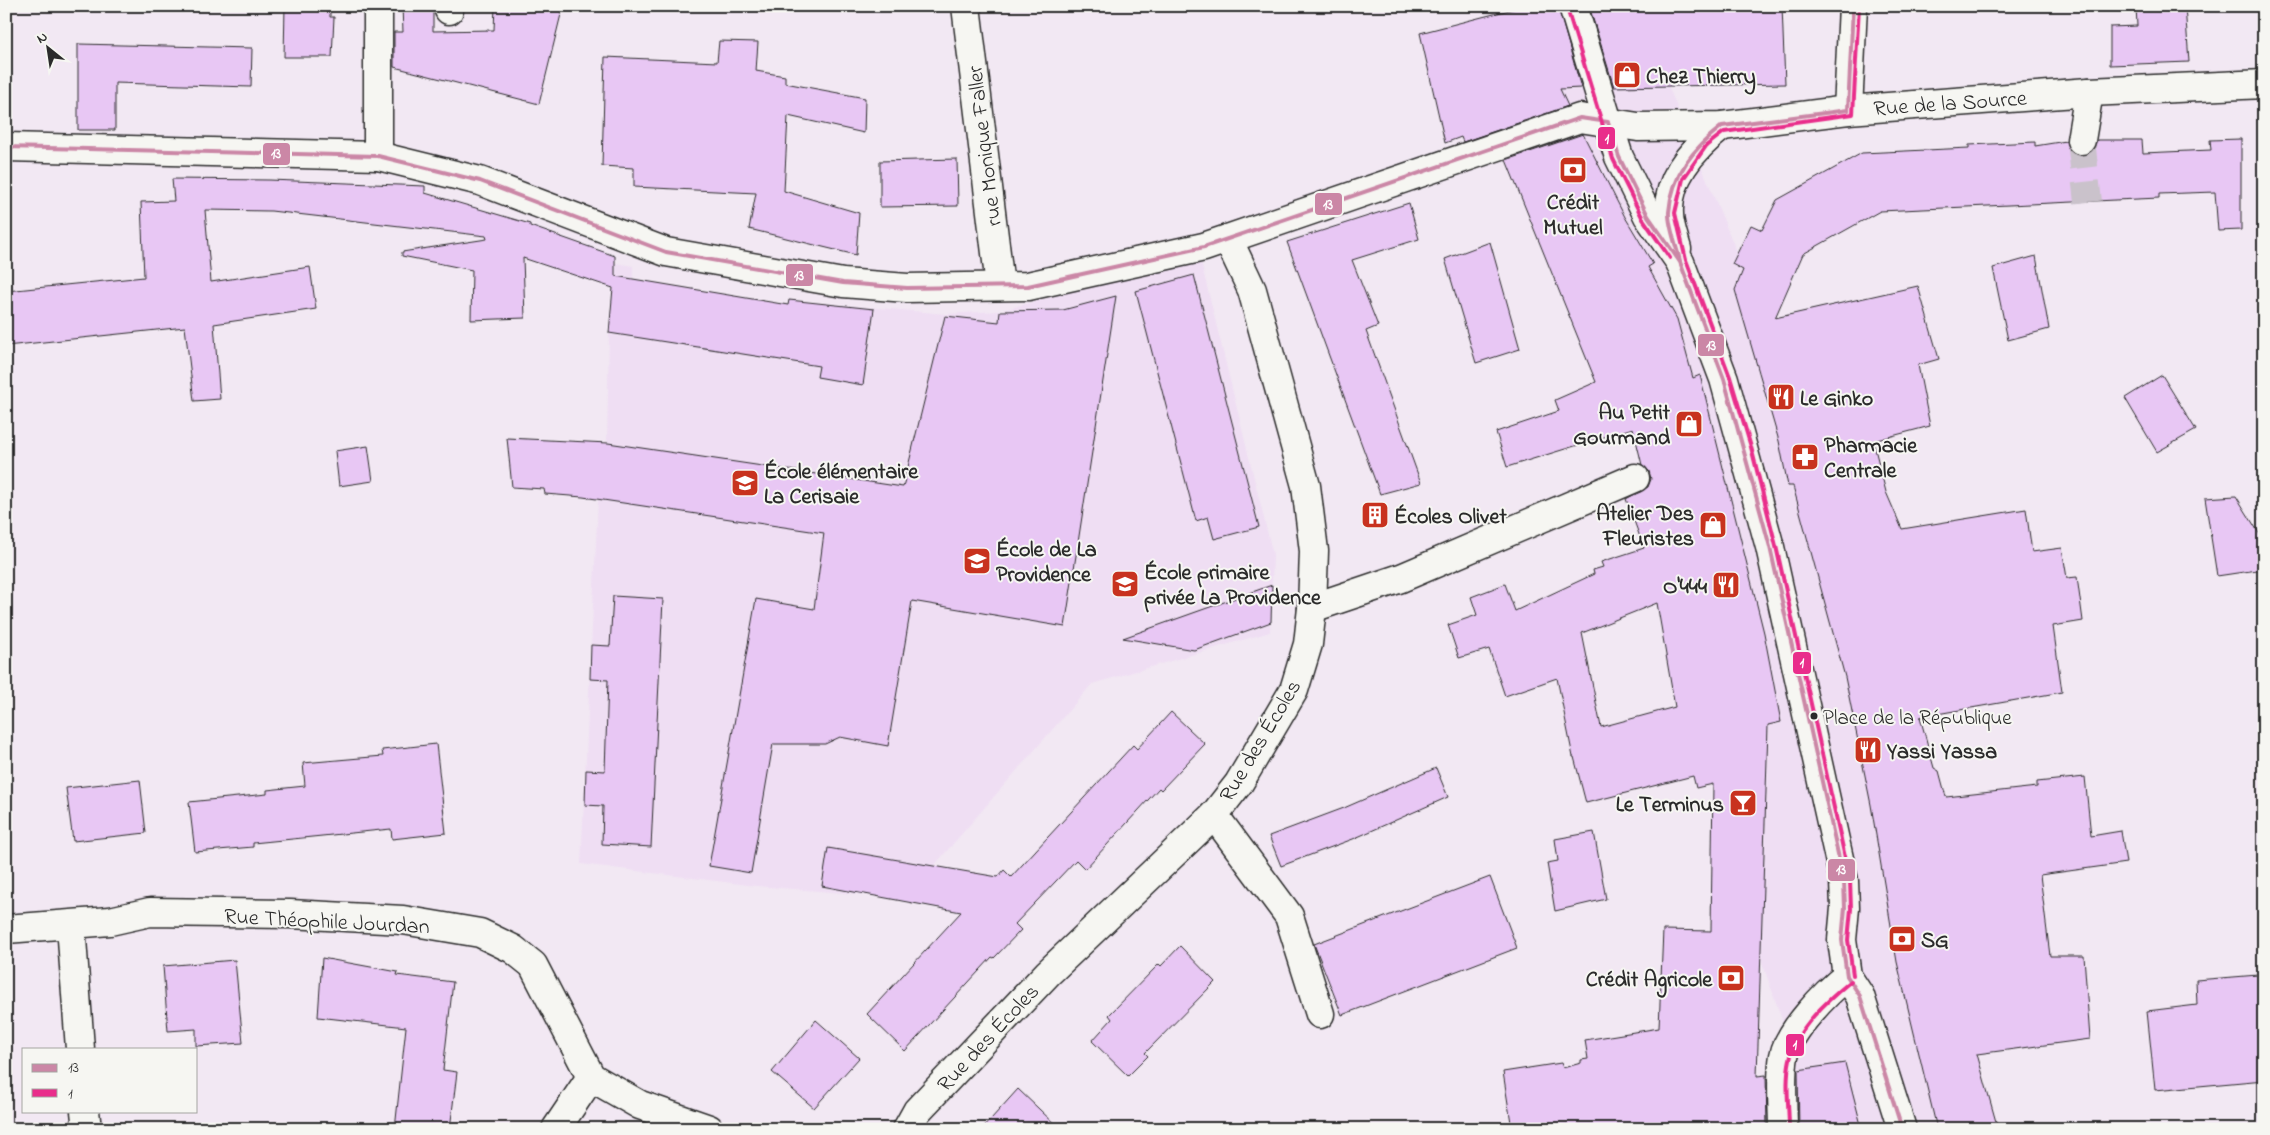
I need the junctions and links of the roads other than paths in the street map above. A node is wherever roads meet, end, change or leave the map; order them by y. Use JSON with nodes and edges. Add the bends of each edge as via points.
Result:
{"nodes":[{"id":1,"x":378,"y":6,"type":"edge"},
{"id":2,"x":966,"y":6,"type":"edge"},
{"id":3,"x":1574,"y":6,"type":"edge"},
{"id":4,"x":1853,"y":6,"type":"edge"},
{"id":5,"x":2264,"y":84,"type":"edge"},
{"id":6,"x":2089,"y":92,"type":"junction"},
{"id":7,"x":1848,"y":110,"type":"junction"},
{"id":8,"x":1608,"y":122,"type":"junction"},
{"id":9,"x":1722,"y":126,"type":"junction"},
{"id":10,"x":2081,"y":140,"type":"tunnel mouth"},
{"id":11,"x":6,"y":147,"type":"edge"},
{"id":12,"x":378,"y":156,"type":"junction"},
{"id":13,"x":1228,"y":239,"type":"junction"},
{"id":14,"x":1680,"y":262,"type":"junction"},
{"id":15,"x":1000,"y":286,"type":"junction"},
{"id":16,"x":1635,"y":478,"type":"dead end"},
{"id":17,"x":1312,"y":608,"type":"junction"},
{"id":18,"x":1214,"y":815,"type":"junction"},
{"id":19,"x":71,"y":925,"type":"junction"},
{"id":20,"x":6,"y":929,"type":"edge"},
{"id":21,"x":1847,"y":976,"type":"junction"},
{"id":22,"x":1320,"y":1014,"type":"dead end"},
{"id":23,"x":80,"y":1048,"type":"edge"},
{"id":24,"x":591,"y":1077,"type":"junction"},
{"id":25,"x":85,"y":1112,"type":"edge"},
{"id":26,"x":87,"y":1129,"type":"edge"},
{"id":27,"x":556,"y":1129,"type":"edge"},
{"id":28,"x":709,"y":1129,"type":"edge"},
{"id":29,"x":907,"y":1129,"type":"edge"},
{"id":30,"x":1783,"y":1129,"type":"edge"},
{"id":31,"x":1902,"y":1129,"type":"edge"}],
"edges":[{"from":1,"to":12,"type":"street"},
{"from":2,"to":15,"type":"street","name":"rue Monique Faller"},
{"from":3,"to":8,"type":"street"},
{"from":4,"to":7,"type":"street"},
{"from":5,"to":6,"type":"street","name":"Rue de la Source"},
{"from":6,"to":7,"type":"street","name":"Rue de la Source"},
{"from":6,"to":10,"type":"street"},
{"from":7,"to":9,"type":"street","name":"Rue de la Source"},
{"from":8,"to":9,"type":"street","name":"Rue de la Source","via":[[1638,127]]},
{"from":8,"to":13,"type":"street","name":"Rue de la Source","via":[[1580,118]]},
{"from":8,"to":14,"type":"street","via":[[1619,157],[1648,216]]},
{"from":9,"to":14,"type":"street","via":[[1701,142],[1677,176],[1668,214]]},
{"from":11,"to":12,"type":"street","name":"Rue de la Source"},
{"from":12,"to":15,"type":"street","name":"Rue de la Source","via":[[480,181],[666,252],[843,283],[907,288]]},
{"from":13,"to":15,"type":"street","name":"Rue de la Source","via":[[1028,286]]},
{"from":13,"to":17,"type":"street","name":"Rue des Écoles","via":[[1252,290],[1306,486],[1314,551]]},
{"from":14,"to":21,"type":"street","via":[[1724,379],[1770,547],[1844,881],[1842,940]]},
{"from":16,"to":17,"type":"street","via":[[1401,578]]},
{"from":17,"to":18,"type":"street","name":"Rue des Écoles","via":[[1308,644],[1294,690],[1240,782]]},
{"from":18,"to":22,"type":"street","via":[[1289,916]]},
{"from":18,"to":29,"type":"street","name":"Rue des Écoles","via":[[1048,973],[918,1111]]},
{"from":19,"to":20,"type":"street","name":"Rue Théophile Jourdan"},
{"from":19,"to":23,"type":"street"},
{"from":19,"to":24,"type":"street","name":"Rue Théophile Jourdan","via":[[150,912],[290,914],[403,920],[480,933],[513,949],[533,965]]},
{"from":21,"to":30,"type":"street","via":[[1830,990],[1790,1038],[1784,1056]]},
{"from":21,"to":31,"type":"street","via":[[1860,996]]},
{"from":24,"to":27,"type":"street"},
{"from":24,"to":28,"type":"street","via":[[640,1105]]},
{"from":25,"to":26,"type":"street"}]}
